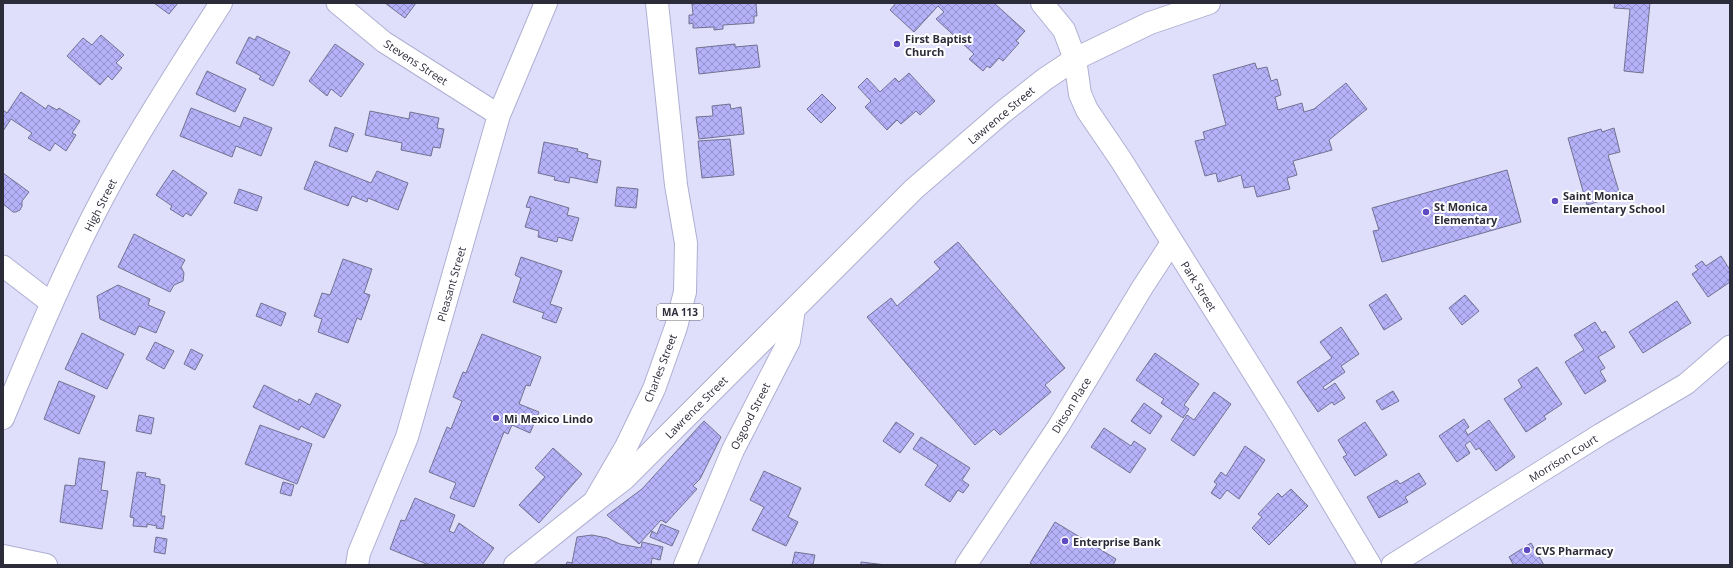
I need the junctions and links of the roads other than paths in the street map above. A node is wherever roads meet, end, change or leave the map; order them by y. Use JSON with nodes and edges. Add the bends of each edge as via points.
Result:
{"nodes":[{"id":1,"x":221,"y":3,"type":"edge"},
{"id":2,"x":337,"y":3,"type":"edge"},
{"id":3,"x":546,"y":3,"type":"edge"},
{"id":4,"x":657,"y":3,"type":"edge"},
{"id":5,"x":1042,"y":3,"type":"edge"},
{"id":6,"x":1209,"y":3,"type":"edge"},
{"id":7,"x":1075,"y":59,"type":"junction"},
{"id":8,"x":499,"y":115,"type":"junction"},
{"id":9,"x":1172,"y":242,"type":"junction"},
{"id":10,"x":3,"y":266,"type":"edge"},
{"id":11,"x":51,"y":304,"type":"junction"},
{"id":12,"x":794,"y":308,"type":"junction"},
{"id":13,"x":1730,"y":346,"type":"edge"},
{"id":14,"x":3,"y":418,"type":"edge"},
{"id":15,"x":594,"y":502,"type":"junction"},
{"id":16,"x":11,"y":560,"type":"edge"},
{"id":17,"x":46,"y":565,"type":"edge"},
{"id":18,"x":357,"y":565,"type":"edge"},
{"id":19,"x":515,"y":565,"type":"edge"},
{"id":20,"x":685,"y":565,"type":"edge"},
{"id":21,"x":966,"y":565,"type":"edge"},
{"id":22,"x":1370,"y":565,"type":"edge"},
{"id":23,"x":1392,"y":565,"type":"edge"}],
"edges":[{"from":1,"to":11,"type":"main road","name":"High Street","via":[[110,184]]},
{"from":2,"to":8,"type":"street","name":"Stevens Street","via":[[384,42]]},
{"from":3,"to":8,"type":"main road","name":"Pleasant Street"},
{"from":4,"to":15,"type":"main road","name":"Charles Street","number":"MA 113","via":[[676,185],[686,243],[685,292],[676,327],[654,389],[626,447]]},
{"from":5,"to":7,"type":"main road","name":"Park Street","via":[[1064,30]]},
{"from":6,"to":7,"type":"main road","name":"Lawrence Street","via":[[1150,23]]},
{"from":7,"to":9,"type":"main road","name":"Park Street","via":[[1080,94],[1087,110]]},
{"from":7,"to":12,"type":"main road","name":"Lawrence Street","via":[[1003,112],[914,189]]},
{"from":8,"to":18,"type":"main road","name":"Pleasant Street","via":[[407,437],[359,553]]},
{"from":9,"to":21,"type":"street","name":"Ditson Place","via":[[1058,427]]},
{"from":9,"to":22,"type":"main road","name":"Park Street"},
{"from":10,"to":11,"type":"street"},
{"from":11,"to":14,"type":"main road","name":"High Street"},
{"from":12,"to":15,"type":"main road","name":"Lawrence Street","via":[[624,479]]},
{"from":12,"to":20,"type":"main road","name":"Osgood Street","via":[[789,341],[733,450]]},
{"from":13,"to":23,"type":"street","name":"Morrison Court","via":[[1686,384]]},
{"from":15,"to":19,"type":"main road","name":"Charles Street","number":"MA 113"},
{"from":16,"to":17,"type":"main road"}]}
